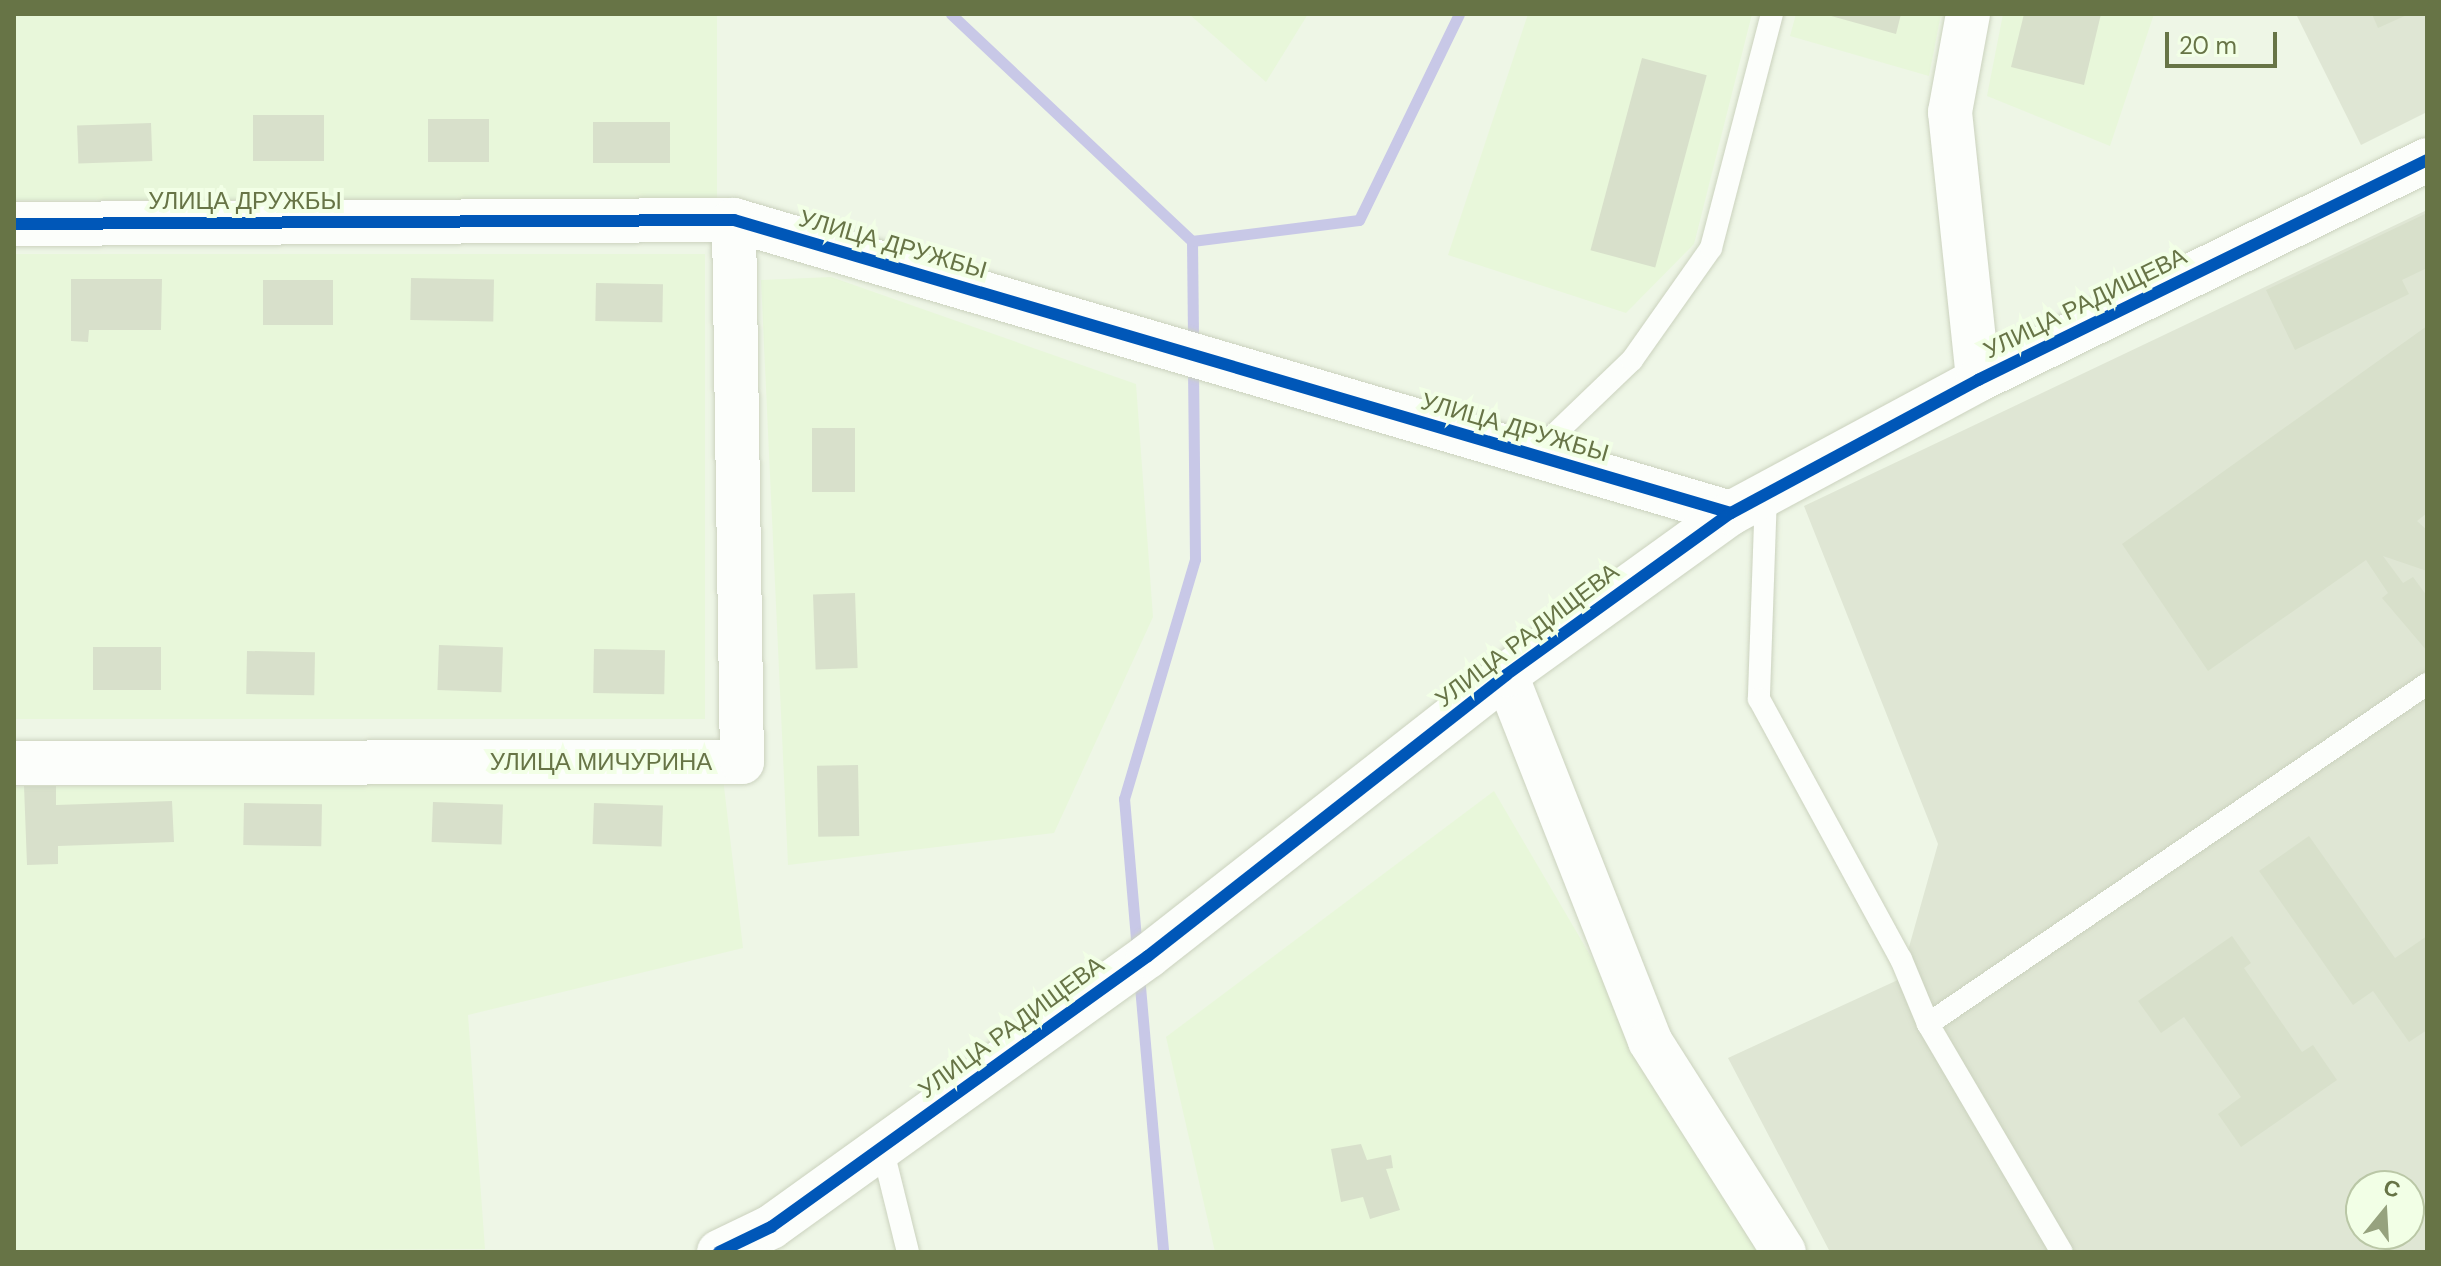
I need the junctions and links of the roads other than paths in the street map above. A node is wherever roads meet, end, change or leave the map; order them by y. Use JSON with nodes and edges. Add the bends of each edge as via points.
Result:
{"nodes":[{"id":1,"x":1772,"y":14,"type":"edge"},
{"id":2,"x":1968,"y":14,"type":"edge"},
{"id":3,"x":2427,"y":160,"type":"edge"},
{"id":4,"x":734,"y":220,"type":"junction"},
{"id":5,"x":14,"y":224,"type":"edge"},
{"id":6,"x":1978,"y":380,"type":"junction"},
{"id":7,"x":1533,"y":455,"type":"junction"},
{"id":8,"x":1748,"y":504,"type":"junction"},
{"id":9,"x":1506,"y":675,"type":"junction"},
{"id":10,"x":2427,"y":684,"type":"edge"},
{"id":11,"x":14,"y":763,"type":"edge"},
{"id":12,"x":1928,"y":1024,"type":"junction"},
{"id":13,"x":882,"y":1147,"type":"junction"},
{"id":14,"x":719,"y":1252,"type":"edge"},
{"id":15,"x":908,"y":1252,"type":"edge"},
{"id":16,"x":1784,"y":1252,"type":"edge"},
{"id":17,"x":2062,"y":1252,"type":"edge"}],
"edges":[{"from":1,"to":7,"type":"lane","via":[[1711,248],[1632,360]]},
{"from":2,"to":6,"type":"street","via":[[1950,112]]},
{"from":3,"to":6,"type":"street","name":"УЛИЦА РАДИЩЕВА"},
{"from":4,"to":5,"type":"street","name":"УЛИЦА ДРУЖБЫ"},
{"from":4,"to":7,"type":"street","name":"УЛИЦА ДРУЖБЫ"},
{"from":4,"to":11,"type":"street","name":"УЛИЦА МИЧУРИНА","via":[[742,762]]},
{"from":6,"to":8,"type":"street","name":"УЛИЦА РАДИЩЕВА"},
{"from":7,"to":8,"type":"street","name":"УЛИЦА ДРУЖБЫ"},
{"from":8,"to":9,"type":"street","name":"УЛИЦА РАДИЩЕВА"},
{"from":8,"to":12,"type":"lane","via":[[1759,699],[1901,959]]},
{"from":9,"to":13,"type":"street","name":"УЛИЦА РАДИЩЕВА","via":[[1148,956]]},
{"from":9,"to":16,"type":"street","via":[[1650,1041]]},
{"from":10,"to":12,"type":"lane"},
{"from":12,"to":17,"type":"lane"},
{"from":13,"to":14,"type":"street","name":"УЛИЦА РАДИЩЕВА","via":[[771,1227]]},
{"from":13,"to":15,"type":"lane"}]}
